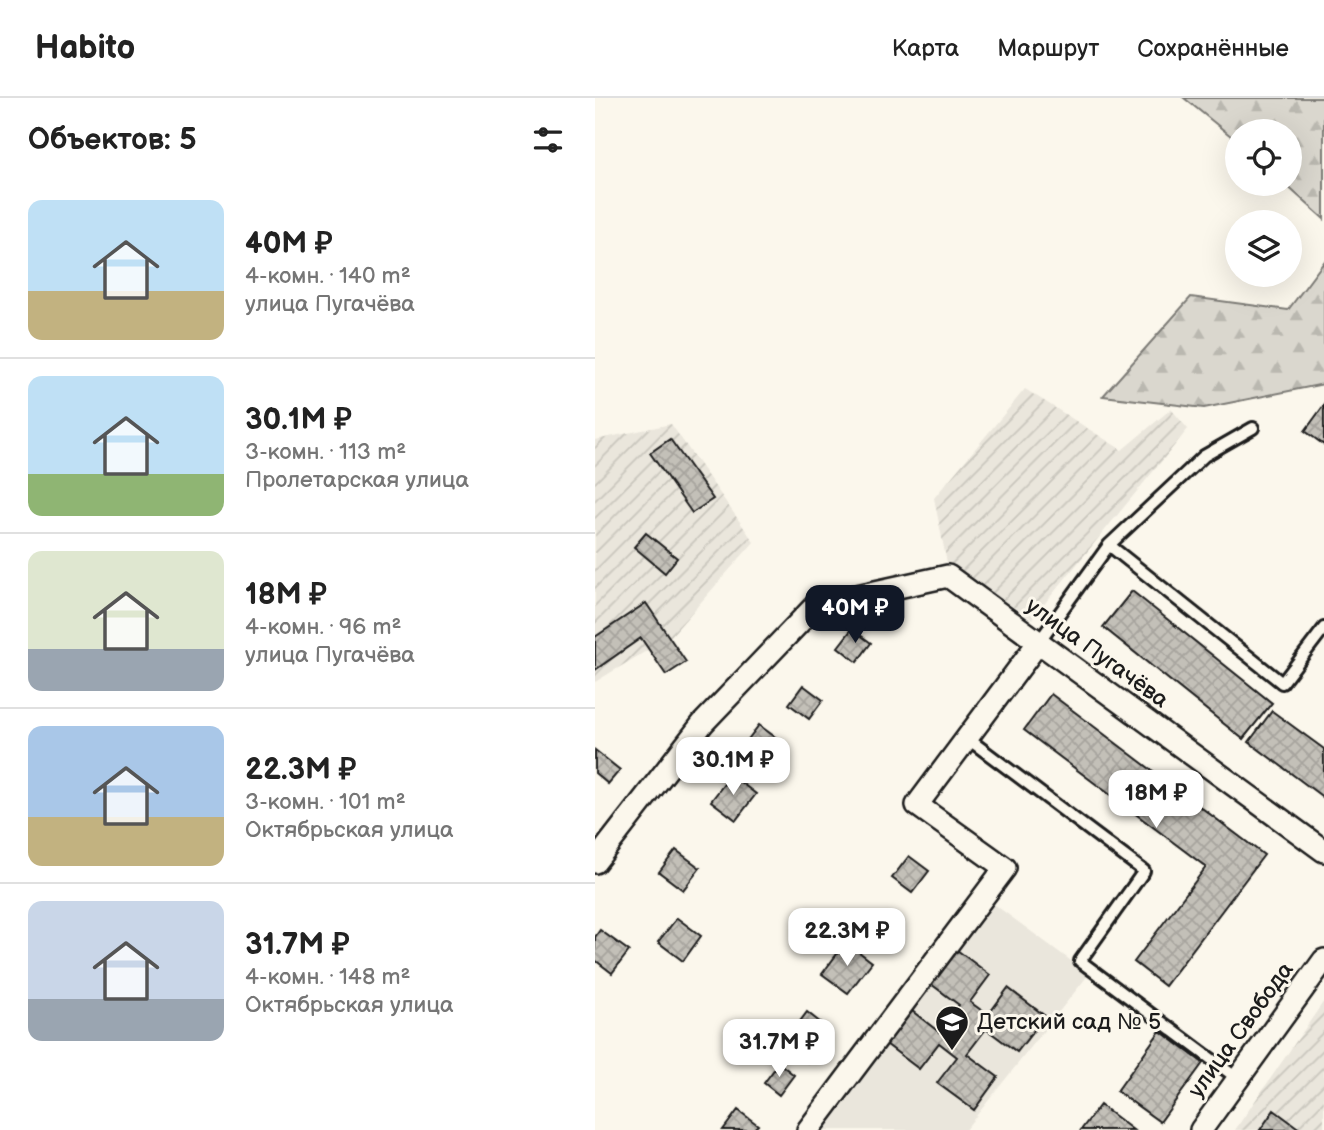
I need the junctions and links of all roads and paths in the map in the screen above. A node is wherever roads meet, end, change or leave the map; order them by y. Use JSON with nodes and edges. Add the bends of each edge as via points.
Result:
{"nodes":[{"id":1,"x":1253,"y":428,"type":"dead end"},
{"id":2,"x":1109,"y":545,"type":"junction"},
{"id":3,"x":1324,"y":628,"type":"edge"},
{"id":4,"x":1038,"y":643,"type":"junction"},
{"id":5,"x":967,"y":738,"type":"junction"},
{"id":6,"x":1324,"y":851,"type":"edge"},
{"id":7,"x":595,"y":862,"type":"edge"},
{"id":8,"x":1324,"y":960,"type":"edge"},
{"id":9,"x":1238,"y":1079,"type":"junction"},
{"id":10,"x":808,"y":1130,"type":"edge"},
{"id":11,"x":1201,"y":1130,"type":"edge"}],
"edges":[{"from":1,"to":2,"type":"lane","via":[[1204,456]]},
{"from":2,"to":3,"type":"lane","via":[[1282,683]]},
{"from":2,"to":4,"type":"lane"},
{"from":4,"to":5,"type":"street"},
{"from":4,"to":6,"type":"street","name":"улица Пугачёва"},
{"from":4,"to":7,"type":"street","name":"улица Пугачёва","via":[[947,576],[816,605],[703,723]]},
{"from":5,"to":9,"type":"lane","via":[[1144,871],[1080,961]]},
{"from":5,"to":10,"type":"street","via":[[917,806],[1005,868]]},
{"from":8,"to":9,"type":"street","name":"улица Свобода"},
{"from":9,"to":11,"type":"street","name":"улица Свобода"}]}
